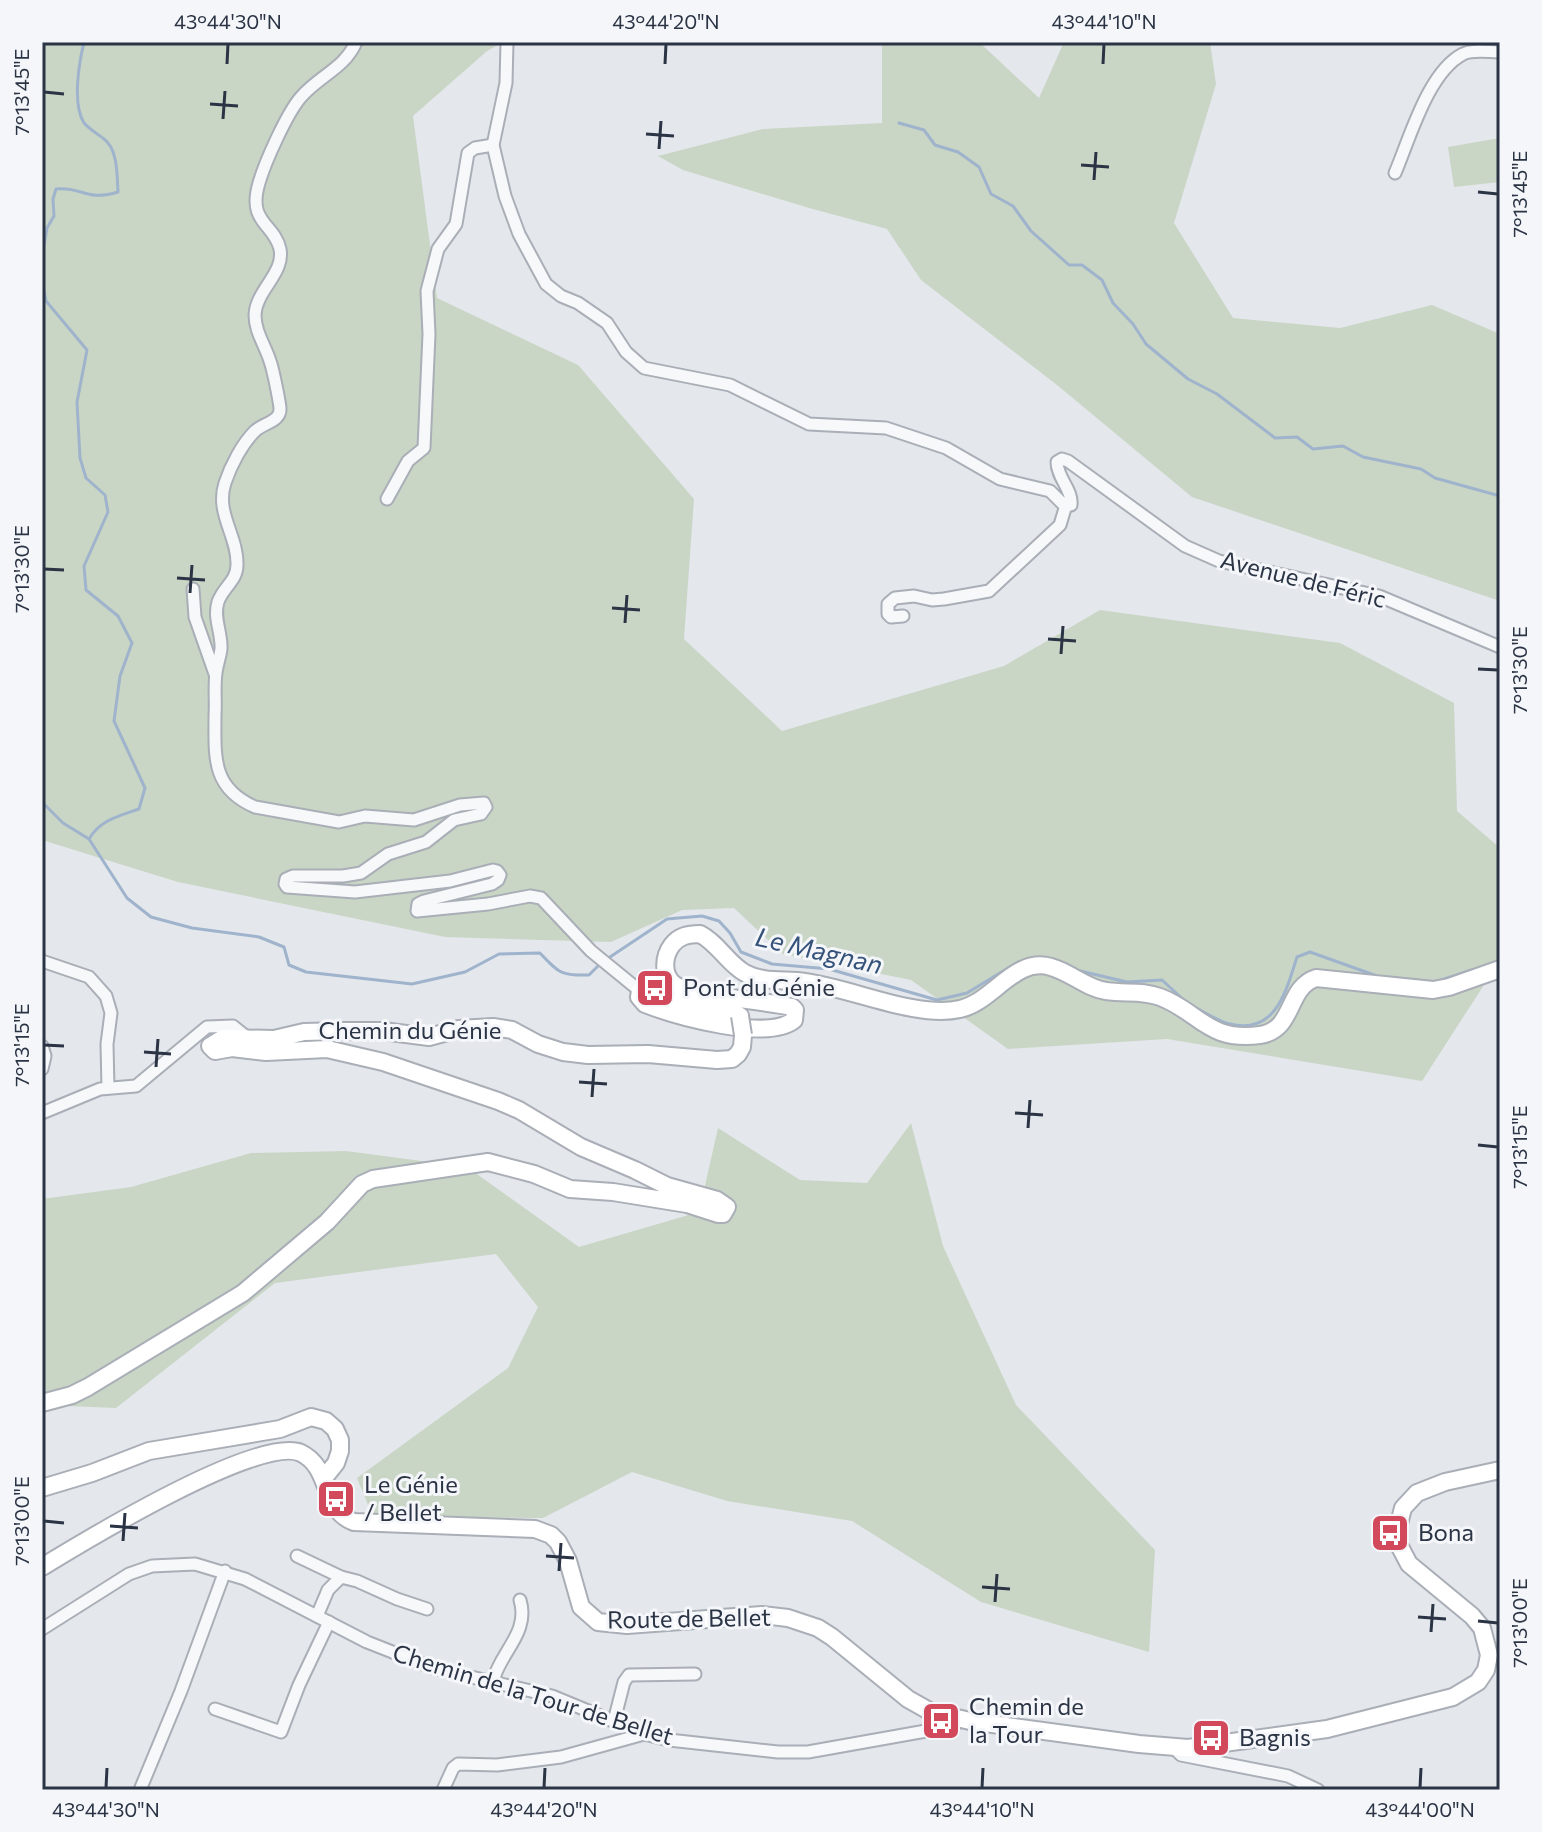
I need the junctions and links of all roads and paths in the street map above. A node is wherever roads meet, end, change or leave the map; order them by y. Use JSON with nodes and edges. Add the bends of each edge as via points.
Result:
{"nodes":[{"id":1,"x":356,"y":42,"type":"edge"},
{"id":2,"x":507,"y":42,"type":"edge"},
{"id":3,"x":1500,"y":52,"type":"edge"},
{"id":4,"x":493,"y":145,"type":"junction"},
{"id":5,"x":1395,"y":173,"type":"dead end"},
{"id":6,"x":387,"y":499,"type":"dead end"},
{"id":7,"x":1066,"y":505,"type":"junction"},
{"id":8,"x":193,"y":589,"type":"dead end"},
{"id":9,"x":903,"y":616,"type":"dead end"},
{"id":10,"x":1500,"y":647,"type":"edge"},
{"id":11,"x":216,"y":675,"type":"junction"},
{"id":12,"x":42,"y":961,"type":"edge"},
{"id":13,"x":1500,"y":969,"type":"edge"},
{"id":14,"x":633,"y":987,"type":"junction"},
{"id":15,"x":248,"y":1038,"type":"junction"},
{"id":16,"x":42,"y":1046,"type":"edge"},
{"id":17,"x":42,"y":1069,"type":"edge"},
{"id":18,"x":108,"y":1088,"type":"junction"},
{"id":19,"x":42,"y":1113,"type":"edge"},
{"id":20,"x":42,"y":1403,"type":"edge"},
{"id":21,"x":1500,"y":1470,"type":"edge"},
{"id":22,"x":324,"y":1478,"type":"junction"},
{"id":23,"x":42,"y":1488,"type":"edge"},
{"id":24,"x":297,"y":1556,"type":"dead end"},
{"id":25,"x":42,"y":1567,"type":"edge"},
{"id":26,"x":225,"y":1571,"type":"junction"},
{"id":27,"x":341,"y":1577,"type":"junction"},
{"id":28,"x":520,"y":1600,"type":"dead end"},
{"id":29,"x":427,"y":1609,"type":"dead end"},
{"id":30,"x":317,"y":1616,"type":"junction"},
{"id":31,"x":329,"y":1622,"type":"junction"},
{"id":32,"x":42,"y":1629,"type":"edge"},
{"id":33,"x":695,"y":1674,"type":"dead end"},
{"id":34,"x":493,"y":1681,"type":"junction"},
{"id":35,"x":215,"y":1709,"type":"dead end"},
{"id":36,"x":958,"y":1719,"type":"junction"},
{"id":37,"x":614,"y":1721,"type":"junction"},
{"id":38,"x":644,"y":1734,"type":"junction"},
{"id":39,"x":1175,"y":1747,"type":"junction"},
{"id":40,"x":1297,"y":1785,"type":"edge"},
{"id":41,"x":140,"y":1790,"type":"edge"},
{"id":42,"x":443,"y":1790,"type":"edge"},
{"id":43,"x":1318,"y":1790,"type":"edge"}],
"edges":[{"from":1,"to":11,"type":"street","name":"Chemin du Génie","via":[[347,59],[294,106],[257,191],[258,212],[281,251],[255,314],[280,408],[275,420],[255,431],[244,446],[225,484],[223,514],[237,568],[219,600],[221,653]]},
{"from":2,"to":4,"type":"street","via":[[506,83]]},
{"from":3,"to":5,"type":"street","via":[[1465,52],[1442,72]]},
{"from":4,"to":6,"type":"street","via":[[468,153],[456,224],[438,249],[427,291],[424,448],[408,461]]},
{"from":4,"to":7,"type":"street","via":[[519,234],[546,284],[607,323],[644,368],[730,385],[809,424],[886,428],[946,448],[1000,479],[1050,491]]},
{"from":7,"to":9,"type":"street","via":[[1060,525],[995,587],[932,600],[895,598],[888,604],[888,614]]},
{"from":7,"to":10,"type":"street","name":"Avenue de Féric","via":[[1072,500],[1057,469],[1062,459],[1185,546],[1219,561],[1379,596]]},
{"from":8,"to":11,"type":"street","via":[[195,617]]},
{"from":11,"to":14,"type":"street","name":"Chemin du Génie","via":[[217,767],[228,789],[255,807],[339,822],[365,816],[414,820],[480,801],[486,807],[481,814],[454,820],[426,842],[388,854],[361,873],[288,877],[287,887],[355,892],[450,881],[493,870],[500,875],[492,884],[424,901],[417,911],[541,898]]},
{"from":12,"to":18,"type":"street","via":[[89,977],[106,996],[111,1013]]},
{"from":13,"to":14,"type":"street","via":[[1433,990],[1316,978],[1300,987],[1285,1021],[1275,1030],[1248,1036],[1217,1031],[1157,996],[1106,991],[1050,966],[1026,968],[976,1003],[947,1011],[825,984],[748,975],[700,934],[680,938],[668,951],[665,966],[674,984],[792,1007],[794,1020],[761,1028],[705,1021],[645,1004]]},
{"from":14,"to":15,"type":"street","name":"Chemin du Génie","bridge":true,"via":[[661,1000],[740,1016],[738,1054],[717,1060],[588,1055],[563,1052],[493,1027],[429,1037],[370,1031]]},
{"from":15,"to":18,"type":"street","via":[[233,1026],[207,1027],[136,1086]]},
{"from":15,"to":20,"type":"street","name":"Chemin du Génie","via":[[223,1038],[210,1046],[215,1051],[327,1049],[383,1062],[519,1110],[581,1147],[667,1186],[724,1203],[726,1212],[570,1189],[488,1162],[373,1179],[353,1191],[327,1222],[243,1293],[88,1387]]},
{"from":16,"to":17,"type":"street"},
{"from":18,"to":19,"type":"street"},
{"from":21,"to":39,"type":"street","name":"Route de Bellet","via":[[1417,1493],[1403,1508],[1397,1532],[1409,1564],[1482,1628],[1489,1660],[1473,1687],[1453,1697],[1327,1729]]},
{"from":22,"to":23,"type":"street","via":[[338,1457],[340,1440],[326,1421],[311,1417],[280,1429],[149,1451]]},
{"from":22,"to":25,"type":"street","name":"Route de Bellet","via":[[296,1451],[264,1454],[158,1499]]},
{"from":22,"to":36,"type":"street","name":"Route de Bellet","via":[[336,1511],[354,1522],[543,1531],[558,1542],[581,1607],[598,1622],[627,1625],[762,1615],[802,1622],[845,1646],[922,1708]]},
{"from":24,"to":27,"type":"street"},
{"from":26,"to":30,"type":"street","name":"Chemin de la Tour de Bellet"},
{"from":26,"to":32,"type":"street","name":"Chemin de la Tour de Bellet","via":[[195,1564],[152,1566],[129,1574]]},
{"from":26,"to":41,"type":"street"},
{"from":27,"to":29,"type":"street"},
{"from":27,"to":30,"type":"street","via":[[328,1590]]},
{"from":28,"to":34,"type":"street","via":[[523,1614],[517,1637]]},
{"from":30,"to":31,"type":"street","name":"Chemin de la Tour de Bellet"},
{"from":31,"to":34,"type":"street","name":"Chemin de la Tour de Bellet","via":[[433,1668]]},
{"from":31,"to":35,"type":"street","via":[[281,1732]]},
{"from":33,"to":37,"type":"street","via":[[629,1675]]},
{"from":34,"to":37,"type":"street","name":"Chemin de la Tour de Bellet","via":[[552,1696]]},
{"from":36,"to":38,"type":"street","name":"Chemin de la Tour de Bellet","via":[[954,1726],[808,1752]]},
{"from":36,"to":39,"type":"street","name":"Route de Bellet"},
{"from":37,"to":38,"type":"street","name":"Chemin de la Tour de Bellet"},
{"from":38,"to":42,"type":"street","via":[[561,1757],[458,1764]]},
{"from":39,"to":40,"type":"street","via":[[1181,1755],[1288,1776]]},
{"from":40,"to":43,"type":"street"}]}
